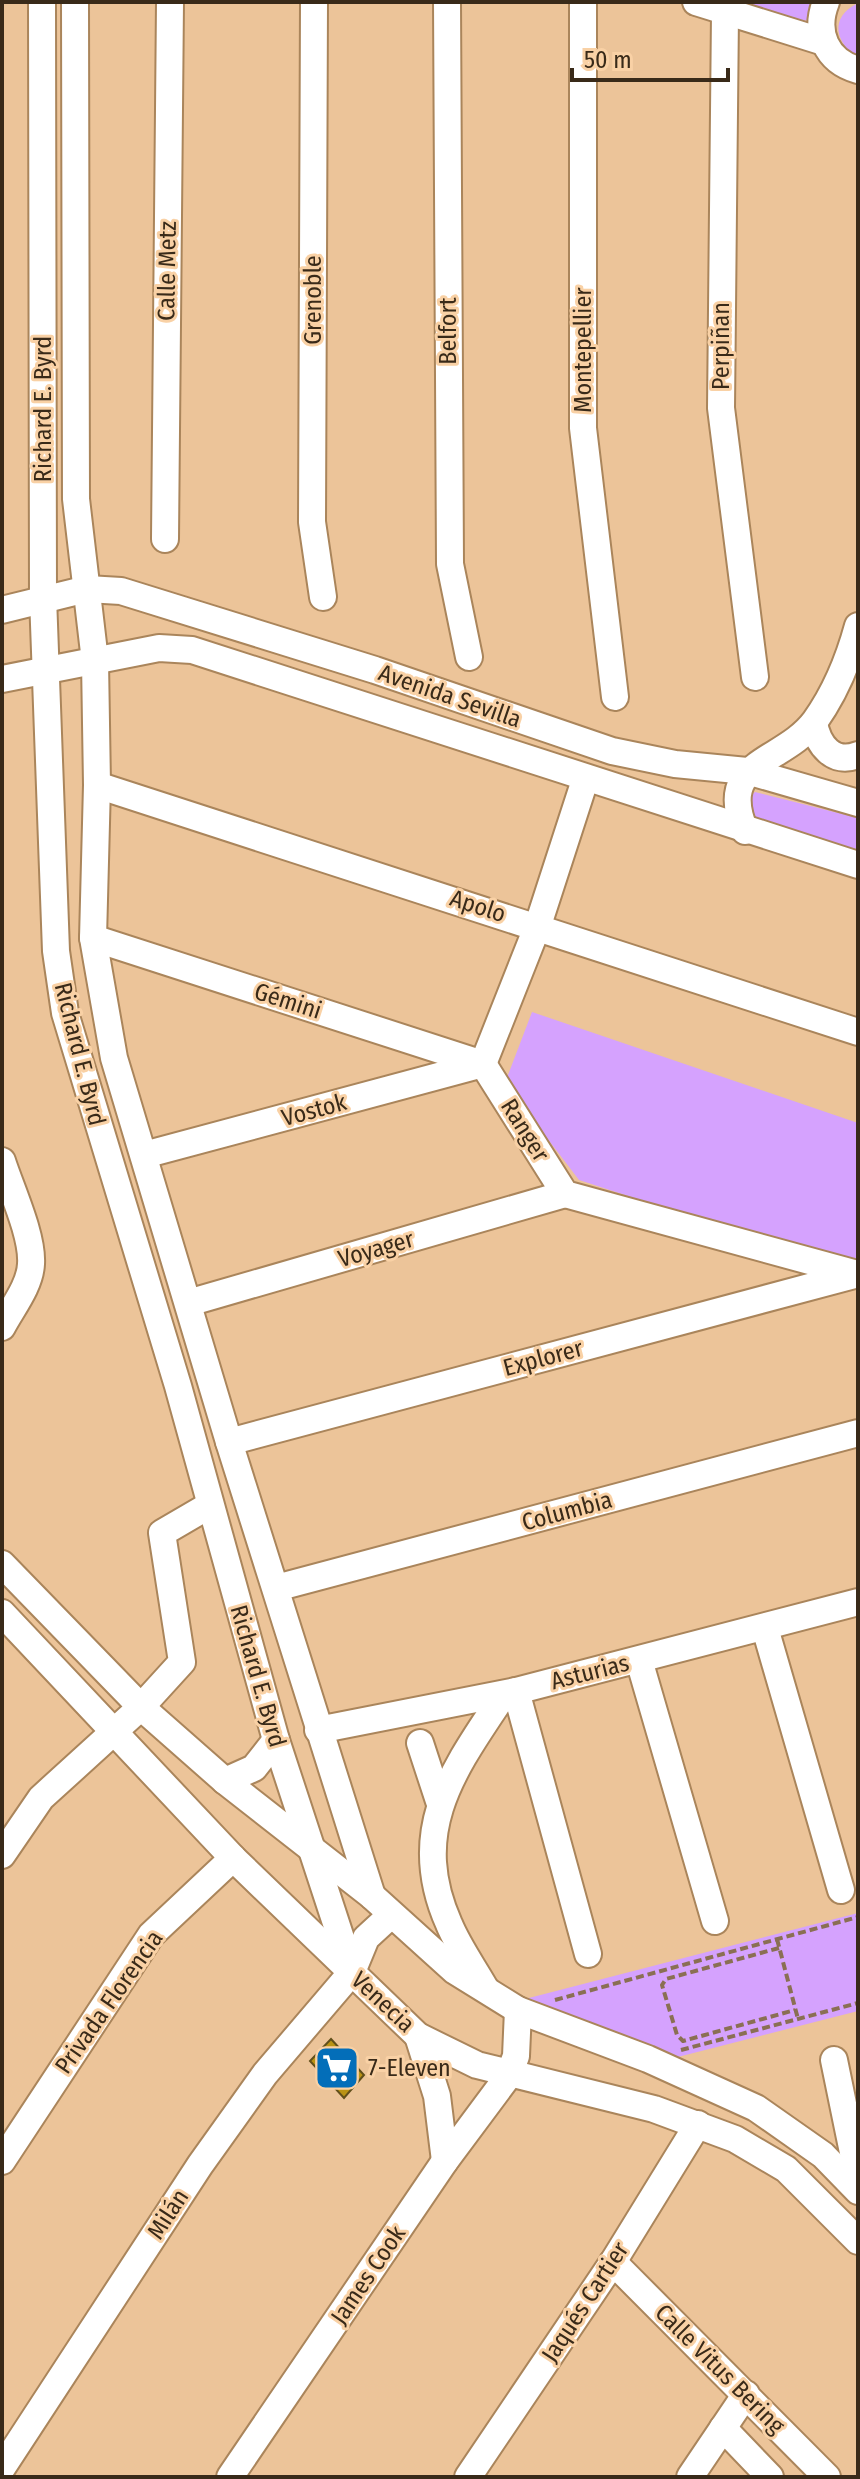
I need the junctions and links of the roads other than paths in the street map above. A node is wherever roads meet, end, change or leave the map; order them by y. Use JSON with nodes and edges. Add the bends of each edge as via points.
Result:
{"nodes":[{"id":1,"x":42,"y":2,"type":"edge"},
{"id":2,"x":75,"y":2,"type":"edge"},
{"id":3,"x":170,"y":2,"type":"edge"},
{"id":4,"x":314,"y":2,"type":"edge"},
{"id":5,"x":447,"y":2,"type":"edge"},
{"id":6,"x":583,"y":2,"type":"edge"},
{"id":7,"x":696,"y":2,"type":"edge"},
{"id":8,"x":826,"y":2,"type":"edge"},
{"id":9,"x":725,"y":13,"type":"junction"},
{"id":10,"x":824,"y":42,"type":"junction"},
{"id":11,"x":858,"y":70,"type":"edge"},
{"id":12,"x":165,"y":539,"type":"dead end"},
{"id":13,"x":87,"y":589,"type":"junction"},
{"id":14,"x":43,"y":597,"type":"junction"},
{"id":15,"x":323,"y":597,"type":"dead end"},
{"id":16,"x":2,"y":610,"type":"edge"},
{"id":17,"x":858,"y":626,"type":"edge"},
{"id":18,"x":469,"y":657,"type":"dead end"},
{"id":19,"x":95,"y":661,"type":"junction"},
{"id":20,"x":48,"y":670,"type":"junction"},
{"id":21,"x":755,"y":677,"type":"dead end"},
{"id":22,"x":2,"y":679,"type":"edge"},
{"id":23,"x":615,"y":697,"type":"dead end"},
{"id":24,"x":814,"y":723,"type":"junction"},
{"id":25,"x":858,"y":755,"type":"edge"},
{"id":26,"x":747,"y":771,"type":"junction"},
{"id":27,"x":585,"y":780,"type":"junction"},
{"id":28,"x":97,"y":785,"type":"junction"},
{"id":29,"x":858,"y":803,"type":"edge"},
{"id":30,"x":745,"y":831,"type":"junction"},
{"id":31,"x":858,"y":865,"type":"edge"},
{"id":32,"x":538,"y":925,"type":"junction"},
{"id":33,"x":93,"y":938,"type":"junction"},
{"id":34,"x":858,"y":1032,"type":"edge"},
{"id":35,"x":483,"y":1064,"type":"junction"},
{"id":36,"x":144,"y":1155,"type":"junction"},
{"id":37,"x":2,"y":1161,"type":"edge"},
{"id":38,"x":565,"y":1194,"type":"junction"},
{"id":39,"x":858,"y":1274,"type":"edge"},
{"id":40,"x":188,"y":1303,"type":"junction"},
{"id":41,"x":2,"y":1327,"type":"edge"},
{"id":42,"x":858,"y":1433,"type":"edge"},
{"id":43,"x":229,"y":1442,"type":"junction"},
{"id":44,"x":210,"y":1505,"type":"junction"},
{"id":45,"x":6,"y":1576,"type":"edge"},
{"id":46,"x":276,"y":1588,"type":"junction"},
{"id":47,"x":858,"y":1602,"type":"edge"},
{"id":48,"x":2,"y":1613,"type":"edge"},
{"id":49,"x":765,"y":1628,"type":"junction"},
{"id":50,"x":639,"y":1660,"type":"junction"},
{"id":51,"x":510,"y":1692,"type":"junction"},
{"id":52,"x":141,"y":1707,"type":"junction"},
{"id":53,"x":318,"y":1730,"type":"junction"},
{"id":54,"x":112,"y":1733,"type":"junction"},
{"id":55,"x":276,"y":1740,"type":"junction"},
{"id":56,"x":420,"y":1743,"type":"dead end"},
{"id":57,"x":225,"y":1781,"type":"junction"},
{"id":58,"x":439,"y":1801,"type":"junction"},
{"id":59,"x":312,"y":1852,"type":"junction"},
{"id":60,"x":2,"y":1855,"type":"edge"},
{"id":61,"x":233,"y":1858,"type":"junction"},
{"id":62,"x":841,"y":1890,"type":"dead end"},
{"id":63,"x":372,"y":1896,"type":"junction"},
{"id":64,"x":391,"y":1915,"type":"junction"},
{"id":65,"x":715,"y":1921,"type":"dead end"},
{"id":66,"x":588,"y":1954,"type":"dead end"},
{"id":67,"x":352,"y":1972,"type":"junction"},
{"id":68,"x":489,"y":1994,"type":"junction"},
{"id":69,"x":518,"y":2010,"type":"junction"},
{"id":70,"x":418,"y":2036,"type":"junction"},
{"id":71,"x":834,"y":2060,"type":"dead end"},
{"id":72,"x":509,"y":2075,"type":"junction"},
{"id":73,"x":698,"y":2124,"type":"junction"},
{"id":74,"x":2,"y":2161,"type":"edge"},
{"id":75,"x":445,"y":2161,"type":"junction"},
{"id":76,"x":858,"y":2177,"type":"edge"},
{"id":77,"x":858,"y":2191,"type":"edge"},
{"id":78,"x":858,"y":2241,"type":"edge"},
{"id":79,"x":613,"y":2262,"type":"junction"},
{"id":80,"x":746,"y":2394,"type":"junction"},
{"id":81,"x":723,"y":2428,"type":"junction"},
{"id":82,"x":2,"y":2468,"type":"edge"},
{"id":83,"x":230,"y":2477,"type":"edge"},
{"id":84,"x":468,"y":2477,"type":"edge"},
{"id":85,"x":690,"y":2477,"type":"edge"},
{"id":86,"x":770,"y":2477,"type":"edge"},
{"id":87,"x":827,"y":2477,"type":"edge"}],
"edges":[{"from":1,"to":14,"type":"street","name":"Richard E. Byrd"},
{"from":2,"to":13,"type":"street","name":"Richard E. Byrd","via":[[75,484]]},
{"from":3,"to":12,"type":"street","name":"Calle Metz"},
{"from":4,"to":15,"type":"street","name":"Grenoble","via":[[312,522]]},
{"from":5,"to":18,"type":"street","name":"Belfort","via":[[450,564]]},
{"from":6,"to":23,"type":"street","name":"Montepellier","via":[[583,428]]},
{"from":7,"to":9,"type":"street"},
{"from":8,"to":10,"type":"street","via":[[821,16]]},
{"from":9,"to":10,"type":"street"},
{"from":9,"to":21,"type":"street","name":"Perpiñan","via":[[721,408]]},
{"from":10,"to":11,"type":"street","via":[[838,61]]},
{"from":13,"to":14,"type":"street","name":"Avenida Sevilla"},
{"from":13,"to":19,"type":"street","name":"Richard E. Byrd"},
{"from":13,"to":26,"type":"street","name":"Avenida Sevilla","via":[[156,599],[612,751]]},
{"from":14,"to":16,"type":"street","name":"Avenida Sevilla"},
{"from":14,"to":20,"type":"street","name":"Richard E. Byrd"},
{"from":17,"to":24,"type":"street","via":[[849,657]]},
{"from":19,"to":20,"type":"street","name":"Avenida Sevilla"},
{"from":19,"to":27,"type":"street","name":"Avenida Sevilla","via":[[159,648],[192,650]]},
{"from":19,"to":28,"type":"street","name":"Richard E. Byrd"},
{"from":20,"to":22,"type":"street","name":"Avenida Sevilla"},
{"from":20,"to":44,"type":"street","name":"Richard E. Byrd","via":[[56,951],[65,1013]]},
{"from":24,"to":25,"type":"street","via":[[816,736],[830,754]]},
{"from":24,"to":26,"type":"street"},
{"from":26,"to":29,"type":"street","name":"Avenida Sevilla"},
{"from":26,"to":30,"type":"street","via":[[737,801]]},
{"from":27,"to":30,"type":"street","name":"Avenida Sevilla"},
{"from":27,"to":32,"type":"street"},
{"from":28,"to":32,"type":"street","name":"Apolo"},
{"from":28,"to":33,"type":"street","name":"Richard E. Byrd"},
{"from":30,"to":31,"type":"street","name":"Avenida Sevilla"},
{"from":32,"to":34,"type":"street","name":"Apolo"},
{"from":32,"to":35,"type":"street"},
{"from":33,"to":35,"type":"street","name":"Gémini"},
{"from":33,"to":36,"type":"street","name":"Richard E. Byrd","via":[[114,1058]]},
{"from":35,"to":36,"type":"street","name":"Vostok"},
{"from":35,"to":38,"type":"street","name":"Ranger"},
{"from":36,"to":40,"type":"street","name":"Richard E. Byrd"},
{"from":37,"to":41,"type":"street","via":[[31,1266]]},
{"from":38,"to":39,"type":"street"},
{"from":38,"to":40,"type":"street","name":"Voyager"},
{"from":39,"to":43,"type":"street","name":"Explorer"},
{"from":40,"to":43,"type":"street","name":"Richard E. Byrd"},
{"from":42,"to":46,"type":"street","name":"Columbia"},
{"from":43,"to":46,"type":"street","name":"Richard E. Byrd"},
{"from":44,"to":52,"type":"street","via":[[162,1533],[182,1662]]},
{"from":44,"to":55,"type":"street","name":"Richard E. Byrd"},
{"from":45,"to":52,"type":"street"},
{"from":46,"to":53,"type":"street","name":"Richard E. Byrd"},
{"from":47,"to":49,"type":"street","name":"Asturias"},
{"from":48,"to":54,"type":"street","name":"Venecia"},
{"from":49,"to":50,"type":"street","name":"Asturias"},
{"from":49,"to":62,"type":"street"},
{"from":50,"to":51,"type":"street","name":"Asturias"},
{"from":50,"to":65,"type":"street"},
{"from":51,"to":53,"type":"street","name":"Asturias"},
{"from":51,"to":58,"type":"street"},
{"from":51,"to":66,"type":"street"},
{"from":52,"to":54,"type":"street"},
{"from":52,"to":57,"type":"street"},
{"from":53,"to":63,"type":"street","name":"Richard E. Byrd"},
{"from":54,"to":60,"type":"street","via":[[41,1798]]},
{"from":54,"to":61,"type":"street","name":"Venecia"},
{"from":55,"to":57,"type":"street","via":[[254,1768]]},
{"from":55,"to":59,"type":"street","name":"Richard E. Byrd"},
{"from":56,"to":58,"type":"street"},
{"from":57,"to":59,"type":"street"},
{"from":58,"to":68,"type":"street","via":[[433,1849],[437,1887],[449,1924]]},
{"from":59,"to":63,"type":"street"},
{"from":59,"to":67,"type":"street","name":"Richard E. Byrd"},
{"from":61,"to":67,"type":"street","name":"Venecia"},
{"from":61,"to":74,"type":"street","name":"Privada Florencia","via":[[151,1935]]},
{"from":63,"to":64,"type":"street"},
{"from":64,"to":67,"type":"street","name":"Milán","via":[[366,1938]]},
{"from":64,"to":68,"type":"street"},
{"from":67,"to":70,"type":"street","name":"Venecia"},
{"from":67,"to":82,"type":"street","name":"Milán","via":[[265,2074],[200,2165]]},
{"from":68,"to":69,"type":"street"},
{"from":69,"to":72,"type":"street","via":[[516,2056]]},
{"from":69,"to":77,"type":"street","via":[[648,2059],[756,2108],[823,2155]]},
{"from":70,"to":72,"type":"street","name":"Venecia"},
{"from":70,"to":75,"type":"street","via":[[437,2096]]},
{"from":71,"to":76,"type":"street"},
{"from":72,"to":73,"type":"street","name":"Venecia"},
{"from":72,"to":75,"type":"street","name":"James Cook"},
{"from":73,"to":78,"type":"street","name":"Venecia","via":[[786,2169]]},
{"from":73,"to":79,"type":"street","name":"Jaqués Cartier"},
{"from":75,"to":83,"type":"street","name":"James Cook"},
{"from":79,"to":80,"type":"street","name":"Calle Vitus Bering"},
{"from":79,"to":84,"type":"street","name":"Jaqués Cartier"},
{"from":80,"to":81,"type":"street"},
{"from":80,"to":87,"type":"street","name":"Calle Vitus Bering"},
{"from":81,"to":85,"type":"street"},
{"from":81,"to":86,"type":"street"}]}
